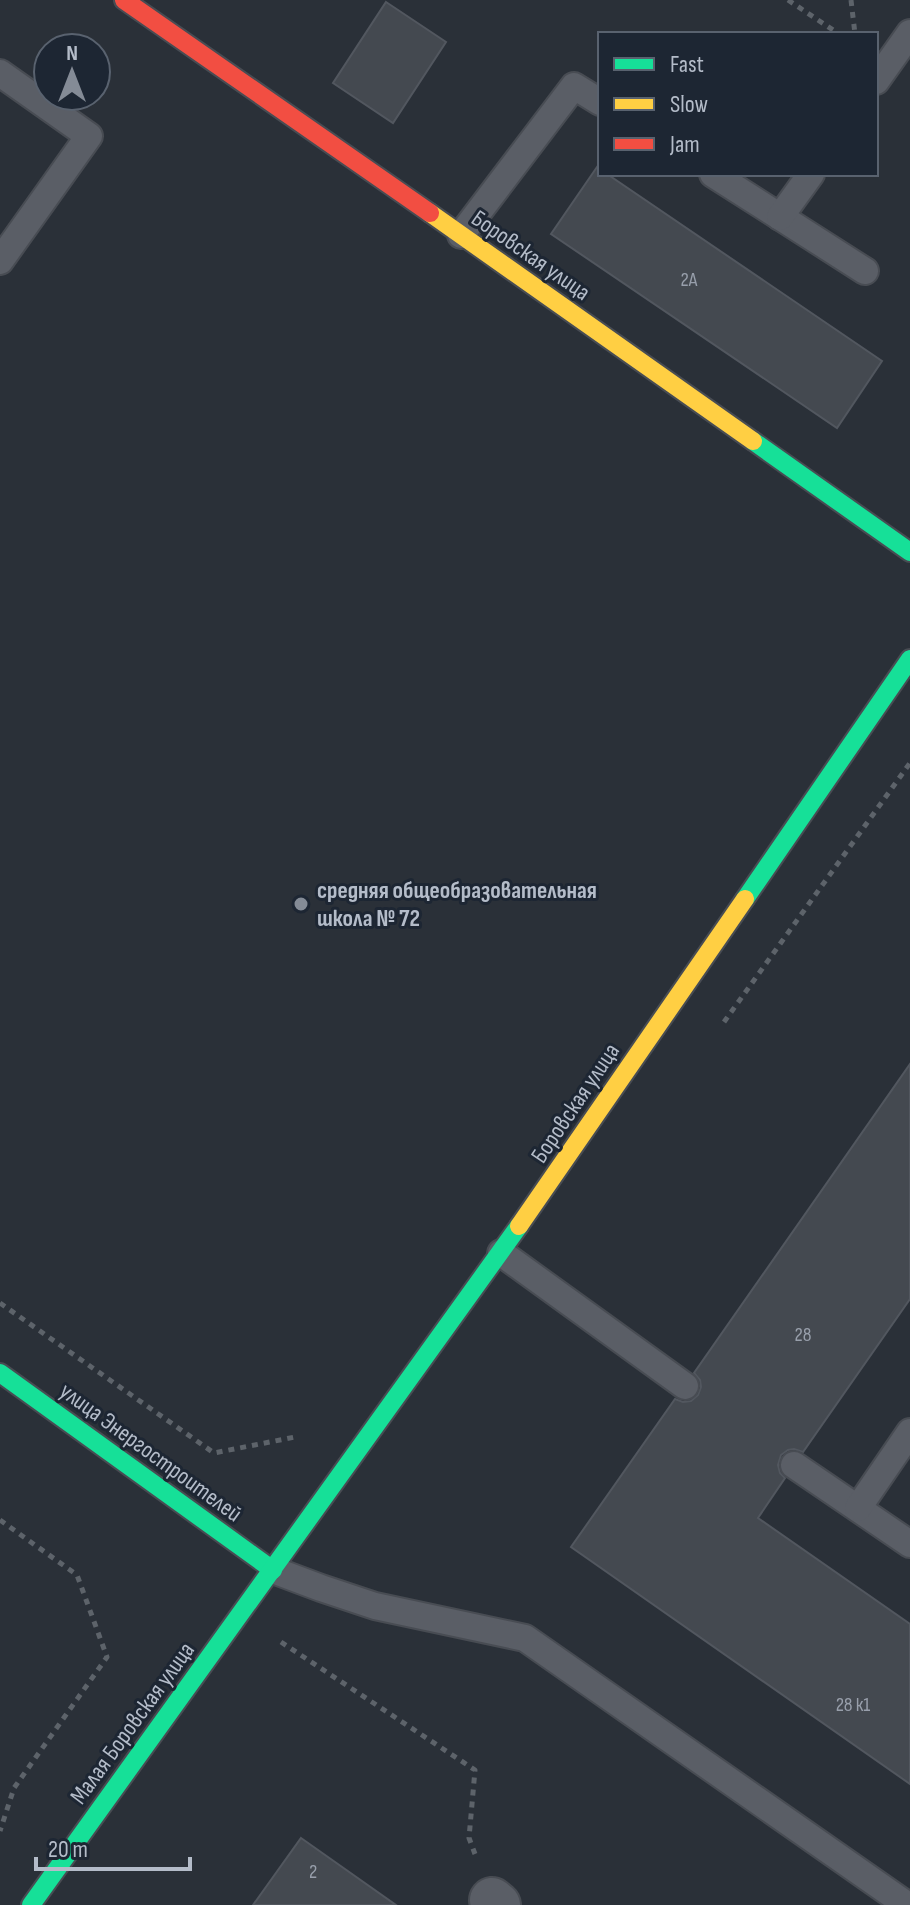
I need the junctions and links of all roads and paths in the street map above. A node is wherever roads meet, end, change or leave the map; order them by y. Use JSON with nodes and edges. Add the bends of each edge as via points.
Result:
{"nodes":[{"id":1,"x":124,"y":0,"type":"edge"},
{"id":2,"x":788,"y":0,"type":"edge"},
{"id":3,"x":851,"y":0,"type":"edge"},
{"id":4,"x":836,"y":32,"type":"edge"},
{"id":5,"x":855,"y":32,"type":"edge"},
{"id":6,"x":910,"y":33,"type":"edge"},
{"id":7,"x":0,"y":73,"type":"edge"},
{"id":8,"x":878,"y":78,"type":"edge"},
{"id":9,"x":598,"y":101,"type":"edge"},
{"id":10,"x":716,"y":176,"type":"edge"},
{"id":11,"x":810,"y":176,"type":"edge"},
{"id":12,"x":780,"y":217,"type":"junction"},
{"id":13,"x":461,"y":235,"type":"junction"},
{"id":14,"x":0,"y":261,"type":"edge"},
{"id":15,"x":865,"y":271,"type":"dead end"},
{"id":16,"x":910,"y":552,"type":"edge"},
{"id":17,"x":910,"y":659,"type":"edge"},
{"id":18,"x":501,"y":1253,"type":"junction"},
{"id":19,"x":0,"y":1303,"type":"edge"},
{"id":20,"x":0,"y":1373,"type":"edge"},
{"id":21,"x":685,"y":1386,"type":"dead end"},
{"id":22,"x":910,"y":1432,"type":"edge"},
{"id":23,"x":295,"y":1437,"type":"dead end"},
{"id":24,"x":794,"y":1465,"type":"dead end"},
{"id":25,"x":858,"y":1508,"type":"junction"},
{"id":26,"x":0,"y":1520,"type":"edge"},
{"id":27,"x":910,"y":1544,"type":"edge"},
{"id":28,"x":273,"y":1570,"type":"junction"},
{"id":29,"x":280,"y":1642,"type":"dead end"},
{"id":30,"x":0,"y":1831,"type":"edge"},
{"id":31,"x":495,"y":1903,"type":"edge"},
{"id":32,"x":31,"y":1905,"type":"edge"},
{"id":33,"x":907,"y":1905,"type":"edge"}],
"edges":[{"from":1,"to":13,"type":"street","name":"Боровская улица"},
{"from":2,"to":4,"type":"path"},
{"from":3,"to":5,"type":"path"},
{"from":6,"to":8,"type":"lane"},
{"from":7,"to":14,"type":"lane","via":[[89,136]]},
{"from":9,"to":13,"type":"lane","via":[[574,86]]},
{"from":10,"to":12,"type":"lane"},
{"from":11,"to":12,"type":"lane"},
{"from":12,"to":15,"type":"lane"},
{"from":13,"to":16,"type":"street","name":"Боровская улица"},
{"from":17,"to":18,"type":"street","name":"Боровская улица"},
{"from":18,"to":21,"type":"lane"},
{"from":18,"to":28,"type":"street","name":"Боровская улица"},
{"from":19,"to":23,"type":"path","via":[[214,1453]]},
{"from":20,"to":28,"type":"street","name":"улица Энергостроителей"},
{"from":22,"to":25,"type":"lane"},
{"from":24,"to":25,"type":"lane"},
{"from":25,"to":27,"type":"lane"},
{"from":26,"to":30,"type":"path","via":[[77,1575],[107,1657],[14,1788]]},
{"from":28,"to":32,"type":"street","name":"Малая Боровская улица"},
{"from":28,"to":33,"type":"lane","via":[[375,1606],[525,1638]]},
{"from":29,"to":31,"type":"path","via":[[475,1770],[469,1838]]}]}
